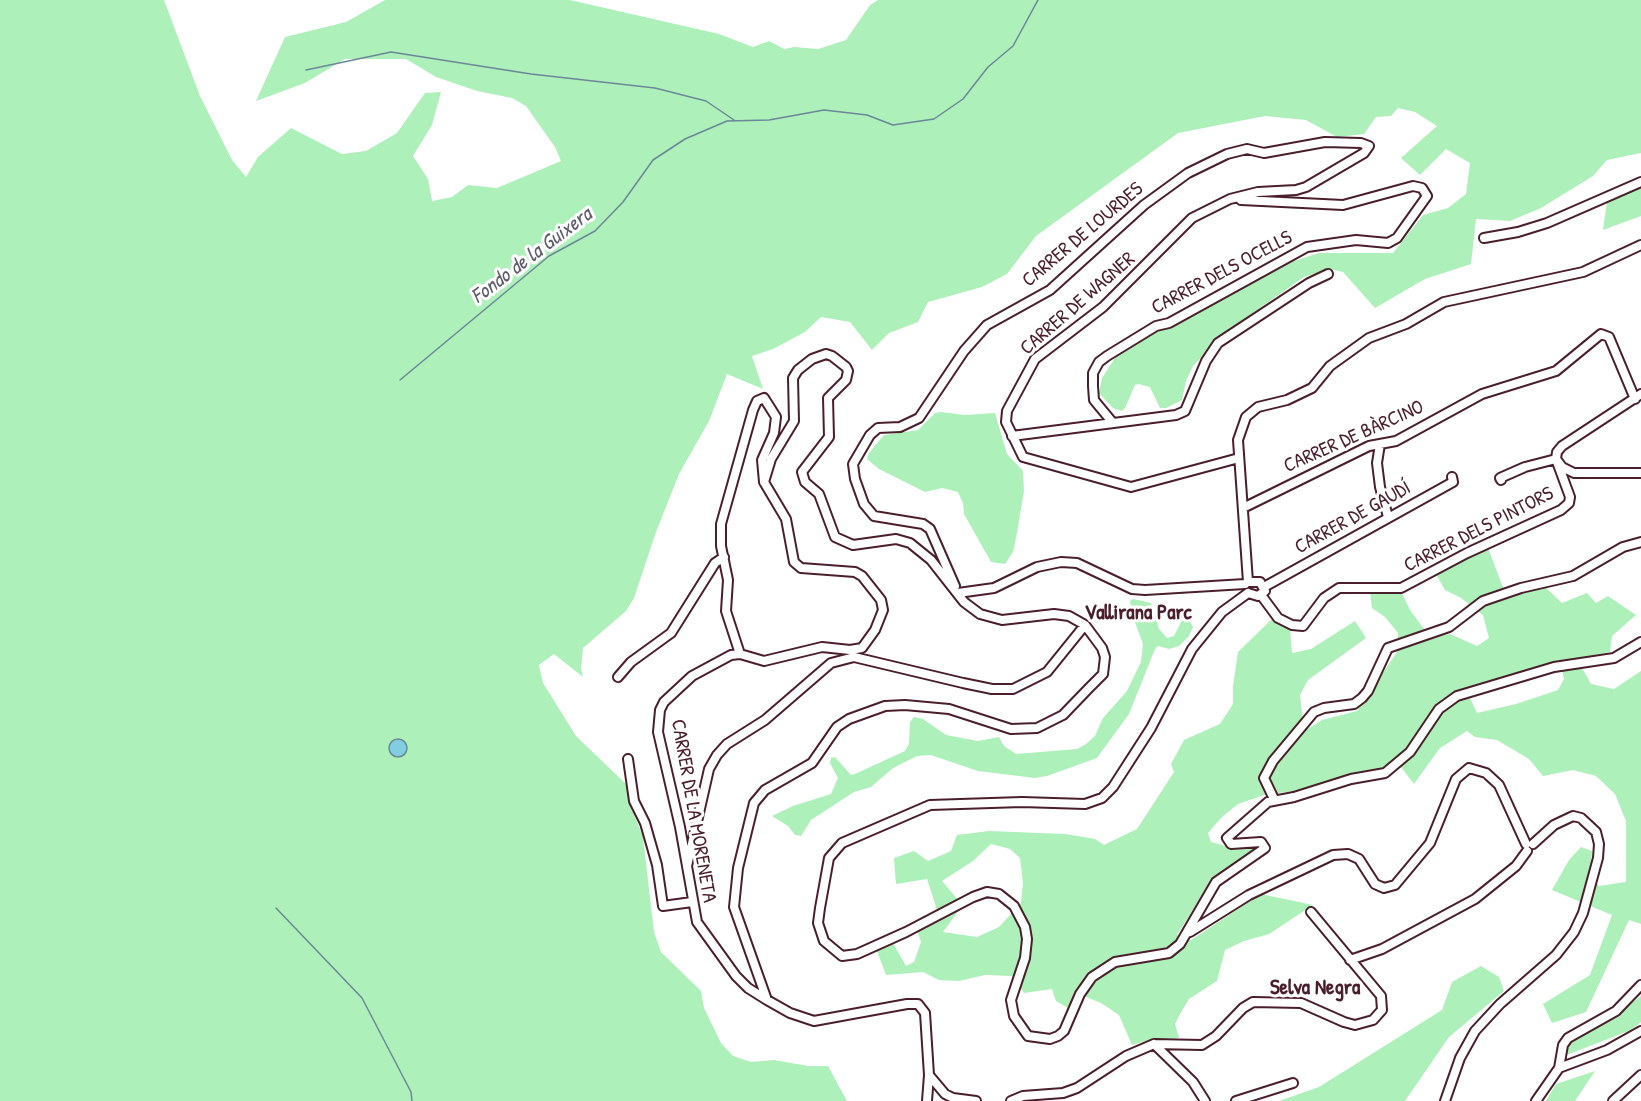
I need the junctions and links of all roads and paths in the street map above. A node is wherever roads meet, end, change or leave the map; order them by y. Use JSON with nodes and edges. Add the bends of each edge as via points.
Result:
{"nodes":[{"id":1,"x":1641,"y":182,"type":"edge"},
{"id":2,"x":1230,"y":199,"type":"junction"},
{"id":3,"x":1484,"y":238,"type":"dead end"},
{"id":4,"x":1641,"y":245,"type":"edge"},
{"id":5,"x":1328,"y":274,"type":"dead end"},
{"id":6,"x":1638,"y":396,"type":"edge"},
{"id":7,"x":1113,"y":423,"type":"junction"},
{"id":8,"x":1012,"y":436,"type":"junction"},
{"id":9,"x":1380,"y":444,"type":"junction"},
{"id":10,"x":1239,"y":458,"type":"junction"},
{"id":11,"x":1556,"y":459,"type":"junction"},
{"id":12,"x":1641,"y":473,"type":"edge"},
{"id":13,"x":1452,"y":477,"type":"dead end"},
{"id":14,"x":1502,"y":480,"type":"dead end"},
{"id":15,"x":764,"y":482,"type":"junction"},
{"id":16,"x":1243,"y":508,"type":"junction"},
{"id":17,"x":1388,"y":517,"type":"junction"},
{"id":18,"x":1641,"y":542,"type":"edge"},
{"id":19,"x":724,"y":557,"type":"junction"},
{"id":20,"x":1247,"y":583,"type":"junction"},
{"id":21,"x":1263,"y":591,"type":"junction"},
{"id":22,"x":958,"y":593,"type":"junction"},
{"id":23,"x":1248,"y":593,"type":"junction"},
{"id":24,"x":1085,"y":625,"type":"junction"},
{"id":25,"x":1641,"y":642,"type":"edge"},
{"id":26,"x":740,"y":654,"type":"junction"},
{"id":27,"x":856,"y":654,"type":"junction"},
{"id":28,"x":618,"y":677,"type":"dead end"},
{"id":29,"x":628,"y":759,"type":"dead end"},
{"id":30,"x":1274,"y":799,"type":"junction"},
{"id":31,"x":1529,"y":846,"type":"junction"},
{"id":32,"x":686,"y":870,"type":"junction"},
{"id":33,"x":692,"y":902,"type":"junction"},
{"id":34,"x":1311,"y":912,"type":"dead end"},
{"id":35,"x":1189,"y":932,"type":"junction"},
{"id":36,"x":1350,"y":960,"type":"junction"},
{"id":37,"x":1641,"y":985,"type":"edge"},
{"id":38,"x":768,"y":1000,"type":"junction"},
{"id":39,"x":1641,"y":1031,"type":"edge"},
{"id":40,"x":1154,"y":1044,"type":"junction"},
{"id":41,"x":1559,"y":1068,"type":"junction"},
{"id":42,"x":1641,"y":1075,"type":"edge"},
{"id":43,"x":929,"y":1076,"type":"junction"},
{"id":44,"x":1293,"y":1083,"type":"dead end"},
{"id":45,"x":927,"y":1101,"type":"edge"},
{"id":46,"x":975,"y":1101,"type":"edge"},
{"id":47,"x":1011,"y":1101,"type":"edge"},
{"id":48,"x":1205,"y":1101,"type":"edge"},
{"id":49,"x":1236,"y":1101,"type":"edge"},
{"id":50,"x":1445,"y":1101,"type":"edge"},
{"id":51,"x":1536,"y":1101,"type":"edge"},
{"id":52,"x":1613,"y":1101,"type":"edge"}],
"edges":[{"from":1,"to":3,"type":"street","via":[[1547,223]]},
{"from":2,"to":7,"type":"street","name":"CARRER DELS OCELLS","via":[[1344,205],[1413,186],[1422,188],[1426,196],[1397,238],[1388,243],[1356,240],[1307,247],[1107,356],[1093,373],[1094,400]]},
{"from":2,"to":8,"type":"street","name":"CARRER DE WAGNER","via":[[1192,218],[1103,307],[1035,359],[1007,411],[1006,422]]},
{"from":2,"to":22,"type":"street","name":"CARRER DE LOURDES","via":[[1306,187],[1369,147],[1345,141],[1279,152],[1247,148],[1188,172],[1144,205],[1057,284],[987,325],[964,351],[919,418],[900,427],[878,428],[870,435],[854,464],[864,504],[874,516],[923,524],[930,529]]},
{"from":4,"to":10,"type":"street","via":[[1582,272],[1443,302],[1406,324],[1369,338],[1330,366],[1312,388],[1287,400],[1258,407],[1246,417],[1238,440]]},
{"from":5,"to":7,"type":"street","via":[[1218,342],[1185,411]]},
{"from":6,"to":9,"type":"street","name":"CARRER DE BÀRCINO","via":[[1605,334],[1556,371],[1482,394],[1396,441]]},
{"from":6,"to":11,"type":"street","via":[[1562,446]]},
{"from":7,"to":8,"type":"street"},
{"from":8,"to":10,"type":"street","name":"CARRER DE WAGNER","via":[[1019,452],[1030,461],[1131,487]]},
{"from":9,"to":16,"type":"street","name":"CARRER DE BÀRCINO","via":[[1324,466]]},
{"from":9,"to":17,"type":"street","via":[[1377,463]]},
{"from":10,"to":16,"type":"street"},
{"from":11,"to":12,"type":"street","name":"CARRER DELS PINTORS","via":[[1574,472]]},
{"from":11,"to":14,"type":"street","via":[[1525,467]]},
{"from":11,"to":21,"type":"street","name":"CARRER DELS PINTORS","via":[[1570,497],[1561,510],[1401,588],[1339,588],[1324,598],[1303,626],[1278,618]]},
{"from":13,"to":17,"type":"street","name":"CARRER DE GAUDÍ","via":[[1453,482]]},
{"from":15,"to":19,"type":"street","via":[[762,460],[776,417],[764,398],[757,401],[753,410],[725,505],[721,524]]},
{"from":15,"to":22,"type":"street","via":[[771,459],[794,421],[792,387],[798,370],[826,354],[837,358],[848,371],[846,380],[828,398],[831,432],[804,466],[802,477],[819,494],[832,531],[840,541],[861,546],[896,539],[910,543],[931,560]]},
{"from":15,"to":27,"type":"street","via":[[786,519],[792,558],[797,565],[855,572],[868,581],[881,600],[880,620]]},
{"from":16,"to":20,"type":"street"},
{"from":17,"to":21,"type":"street","name":"CARRER DE GAUDÍ"},
{"from":18,"to":30,"type":"street","via":[[1623,547],[1573,576],[1483,601],[1449,627],[1388,648],[1362,698],[1354,705],[1314,712],[1273,761],[1264,778]]},
{"from":19,"to":26,"type":"street","via":[[728,580],[726,611]]},
{"from":19,"to":28,"type":"street","via":[[715,563],[671,633],[631,662]]},
{"from":20,"to":21,"type":"street","via":[[1260,582]]},
{"from":20,"to":22,"type":"street","via":[[1132,589],[1077,563],[1061,562],[1037,567],[994,588]]},
{"from":20,"to":23,"type":"street"},
{"from":21,"to":23,"type":"street"},
{"from":22,"to":24,"type":"street","via":[[980,614],[1002,620],[1054,614],[1069,616]]},
{"from":23,"to":35,"type":"street","via":[[1222,612],[1191,649],[1151,728],[1102,798],[1084,804],[930,805],[897,819],[835,849],[818,922],[824,941],[842,956],[849,956],[973,897],[987,892],[999,894],[1014,906],[1027,939],[1011,1000],[1014,1016],[1028,1036],[1050,1039],[1064,1031],[1092,977],[1115,962],[1169,953]]},
{"from":24,"to":27,"type":"street","via":[[1047,672],[1013,689],[963,683]]},
{"from":24,"to":38,"type":"street","via":[[1102,648],[1105,667],[1063,715],[1052,722],[1026,730],[1011,729],[949,709],[885,706],[837,727],[812,763],[760,794],[754,803],[734,898],[738,923]]},
{"from":25,"to":30,"type":"street","via":[[1614,658],[1554,667],[1457,696],[1439,709],[1410,752],[1385,773],[1351,779],[1288,799]]},
{"from":26,"to":27,"type":"street","via":[[764,662],[822,647]]},
{"from":26,"to":32,"type":"street","name":"CARRER DE LA MORENETA","via":[[692,676],[664,702],[657,718]]},
{"from":27,"to":32,"type":"street","via":[[824,668],[765,720],[717,755],[709,769]]},
{"from":29,"to":33,"type":"street","via":[[634,801],[657,865],[663,906]]},
{"from":30,"to":35,"type":"street","via":[[1252,813],[1227,838],[1231,844],[1261,842],[1265,848],[1216,882]]},
{"from":31,"to":35,"type":"street","via":[[1499,785],[1486,773],[1469,768],[1456,779],[1430,843],[1395,885],[1384,888],[1375,884],[1359,859],[1348,854],[1333,855],[1249,895]]},
{"from":31,"to":36,"type":"street","via":[[1516,866],[1475,899],[1382,949]]},
{"from":31,"to":50,"type":"street","via":[[1554,825],[1573,816],[1596,832],[1598,858],[1583,913],[1556,955],[1480,1025],[1460,1058]]},
{"from":32,"to":33,"type":"street","name":"CARRER DE LA MORENETA"},
{"from":33,"to":38,"type":"street","name":"CARRER DE LA MORENETA","via":[[701,931],[724,962],[748,988]]},
{"from":34,"to":36,"type":"street"},
{"from":36,"to":40,"type":"street","via":[[1382,996],[1382,1010],[1373,1020],[1355,1024],[1301,1003],[1261,1001],[1243,1008],[1202,1045]]},
{"from":37,"to":41,"type":"street","via":[[1616,1011],[1568,1038]]},
{"from":38,"to":43,"type":"street","name":"CARRER DE LA MORENETA","via":[[814,1021],[918,1004],[925,1013]]},
{"from":39,"to":41,"type":"street","via":[[1607,1050]]},
{"from":40,"to":47,"type":"street","via":[[1126,1056],[1077,1089]]},
{"from":40,"to":48,"type":"street","via":[[1193,1082]]},
{"from":41,"to":51,"type":"street"},
{"from":42,"to":52,"type":"street"},
{"from":43,"to":45,"type":"street"},
{"from":43,"to":46,"type":"street","via":[[945,1094]]},
{"from":44,"to":49,"type":"street"}]}
